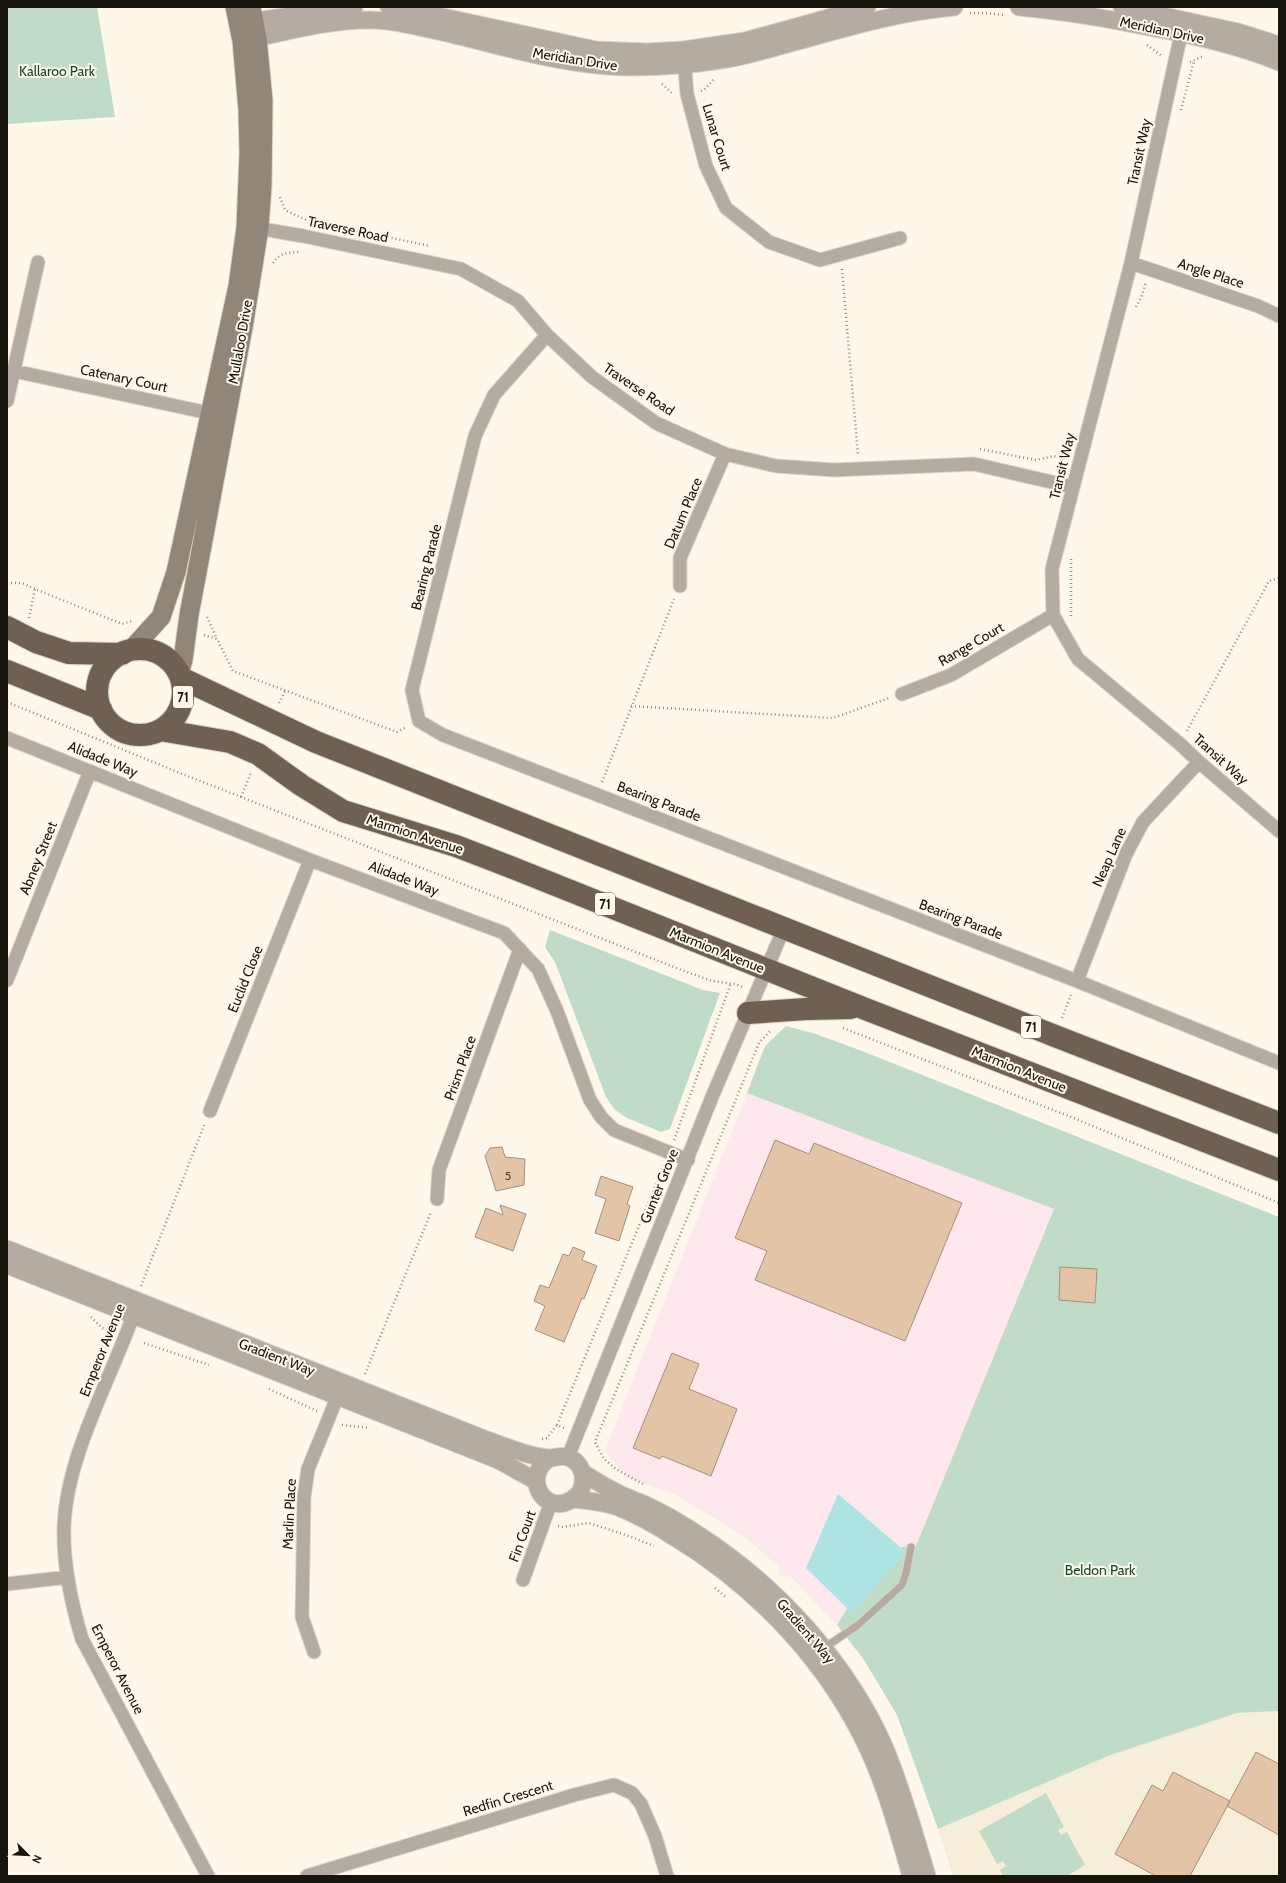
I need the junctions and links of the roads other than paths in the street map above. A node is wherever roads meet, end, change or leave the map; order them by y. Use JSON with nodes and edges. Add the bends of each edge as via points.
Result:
{"nodes":[{"id":1,"x":354,"y":7,"type":"edge"},
{"id":2,"x":389,"y":7,"type":"edge"},
{"id":3,"x":867,"y":7,"type":"edge"},
{"id":4,"x":954,"y":7,"type":"edge"},
{"id":5,"x":1019,"y":7,"type":"edge"},
{"id":6,"x":1122,"y":7,"type":"edge"},
{"id":7,"x":449,"y":19,"type":"edge"},
{"id":8,"x":246,"y":23,"type":"edge"},
{"id":9,"x":1182,"y":26,"type":"junction"},
{"id":10,"x":1279,"y":45,"type":"edge"},
{"id":11,"x":684,"y":58,"type":"junction"},
{"id":12,"x":1279,"y":62,"type":"edge"},
{"id":13,"x":252,"y":227,"type":"junction"},
{"id":14,"x":900,"y":238,"type":"dead end"},
{"id":15,"x":38,"y":262,"type":"dead end"},
{"id":16,"x":1131,"y":263,"type":"junction"},
{"id":17,"x":1279,"y":316,"type":"edge"},
{"id":18,"x":547,"y":335,"type":"junction"},
{"id":19,"x":14,"y":371,"type":"junction"},
{"id":20,"x":7,"y":401,"type":"edge"},
{"id":21,"x":218,"y":415,"type":"junction"},
{"id":22,"x":726,"y":454,"type":"junction"},
{"id":23,"x":1073,"y":487,"type":"junction"},
{"id":24,"x":680,"y":586,"type":"road end"},
{"id":25,"x":1053,"y":615,"type":"junction"},
{"id":26,"x":16,"y":632,"type":"edge"},
{"id":27,"x":126,"y":652,"type":"junction"},
{"id":28,"x":7,"y":671,"type":"edge"},
{"id":29,"x":180,"y":676,"type":"junction"},
{"id":30,"x":902,"y":694,"type":"road end"},
{"id":31,"x":101,"y":709,"type":"junction"},
{"id":32,"x":160,"y":730,"type":"junction"},
{"id":33,"x":7,"y":738,"type":"edge"},
{"id":34,"x":1199,"y":762,"type":"junction"},
{"id":35,"x":90,"y":771,"type":"junction"},
{"id":36,"x":1279,"y":831,"type":"edge"},
{"id":37,"x":310,"y":860,"type":"junction"},
{"id":38,"x":784,"y":928,"type":"junction"},
{"id":39,"x":520,"y":949,"type":"junction"},
{"id":40,"x":766,"y":969,"type":"junction"},
{"id":41,"x":7,"y":980,"type":"edge"},
{"id":42,"x":1077,"y":981,"type":"junction"},
{"id":43,"x":863,"y":1008,"type":"junction"},
{"id":44,"x":748,"y":1013,"type":"junction"},
{"id":45,"x":1279,"y":1063,"type":"edge"},
{"id":46,"x":210,"y":1111,"type":"road end"},
{"id":47,"x":1279,"y":1124,"type":"edge"},
{"id":48,"x":688,"y":1160,"type":"junction"},
{"id":49,"x":1279,"y":1170,"type":"edge"},
{"id":50,"x":437,"y":1199,"type":"road end"},
{"id":51,"x":7,"y":1249,"type":"edge"},
{"id":52,"x":7,"y":1265,"type":"edge"},
{"id":53,"x":138,"y":1302,"type":"junction"},
{"id":54,"x":341,"y":1390,"type":"junction"},
{"id":55,"x":568,"y":1457,"type":"junction"},
{"id":56,"x":550,"y":1458,"type":"junction"},
{"id":57,"x":583,"y":1473,"type":"junction"},
{"id":58,"x":536,"y":1481,"type":"junction"},
{"id":59,"x":574,"y":1499,"type":"junction"},
{"id":60,"x":551,"y":1502,"type":"junction"},
{"id":61,"x":911,"y":1547,"type":"dead end"},
{"id":62,"x":68,"y":1577,"type":"junction"},
{"id":63,"x":523,"y":1580,"type":"dead end"},
{"id":64,"x":7,"y":1584,"type":"edge"},
{"id":65,"x":824,"y":1649,"type":"junction"},
{"id":66,"x":314,"y":1652,"type":"dead end"},
{"id":67,"x":208,"y":1876,"type":"edge"},
{"id":68,"x":307,"y":1876,"type":"edge"},
{"id":69,"x":667,"y":1876,"type":"edge"},
{"id":70,"x":911,"y":1876,"type":"edge"},
{"id":71,"x":927,"y":1876,"type":"edge"}],
"edges":[{"from":1,"to":8,"type":"street"},
{"from":2,"to":7,"type":"street","name":"Meridian Drive"},
{"from":3,"to":11,"type":"street","name":"Meridian Drive"},
{"from":4,"to":11,"type":"street","name":"Meridian Drive","via":[[885,18],[742,56]]},
{"from":5,"to":9,"type":"street","name":"Meridian Drive"},
{"from":6,"to":9,"type":"street","name":"Meridian Drive"},
{"from":7,"to":8,"type":"street","name":"Meridian Drive","via":[[372,20],[326,24]]},
{"from":7,"to":11,"type":"street","name":"Meridian Drive","via":[[596,50],[648,52]]},
{"from":8,"to":13,"type":"main road","name":"Mullaloo Drive"},
{"from":9,"to":10,"type":"street","name":"Meridian Drive","via":[[1238,32]]},
{"from":9,"to":12,"type":"street","name":"Meridian Drive"},
{"from":9,"to":16,"type":"street","name":"Transit Way"},
{"from":11,"to":14,"type":"street","name":"Lunar Court","via":[[686,94],[706,166],[726,208],[769,242],[820,260]]},
{"from":13,"to":18,"type":"street","name":"Traverse Road","via":[[461,269],[518,301]]},
{"from":13,"to":21,"type":"main road","name":"Mullaloo Drive","via":[[238,286]]},
{"from":15,"to":19,"type":"street"},
{"from":16,"to":17,"type":"street","name":"Angle Place","via":[[1258,306]]},
{"from":16,"to":23,"type":"street","name":"Transit Way"},
{"from":18,"to":22,"type":"street","name":"Traverse Road","via":[[592,377],[656,423]]},
{"from":18,"to":42,"type":"street","name":"Bearing Parade","via":[[494,395],[475,436],[412,690],[419,721],[443,735]]},
{"from":19,"to":20,"type":"street"},
{"from":19,"to":21,"type":"street","name":"Catenary Court"},
{"from":21,"to":27,"type":"main road","name":"Mullaloo Drive","via":[[170,593],[161,617]]},
{"from":21,"to":29,"type":"main road","name":"Mullaloo Drive"},
{"from":22,"to":23,"type":"street","name":"Traverse Road","via":[[776,466],[834,470],[974,464]]},
{"from":22,"to":24,"type":"street","name":"Datum Place","via":[[680,558]]},
{"from":23,"to":25,"type":"street","name":"Transit Way","via":[[1052,569]]},
{"from":25,"to":30,"type":"street","name":"Range Court","via":[[951,675]]},
{"from":25,"to":34,"type":"street","name":"Transit Way","via":[[1078,659]]},
{"from":26,"to":27,"type":"highway","number":"71","via":[[69,653]]},
{"from":27,"to":29,"type":"highway","number":"71","via":[[142,649],[154,651],[173,664]]},
{"from":27,"to":31,"type":"highway","via":[[113,659],[100,677],[98,693]]},
{"from":28,"to":31,"type":"highway","number":"71"},
{"from":29,"to":32,"type":"highway","number":"71","via":[[183,698],[180,708],[176,717]]},
{"from":29,"to":38,"type":"highway","number":"71","via":[[316,742]]},
{"from":31,"to":32,"type":"highway","number":"71","via":[[111,723],[126,733],[143,735]]},
{"from":32,"to":40,"type":"highway","name":"Marmion Avenue","number":"71","via":[[230,742],[258,754],[343,811],[456,846]]},
{"from":33,"to":35,"type":"street","name":"Alidade Way"},
{"from":34,"to":36,"type":"street","name":"Transit Way"},
{"from":34,"to":42,"type":"street","name":"Neap Lane","via":[[1143,822],[1126,854]]},
{"from":35,"to":37,"type":"street","name":"Alidade Way"},
{"from":35,"to":41,"type":"street","name":"Abney Street"},
{"from":37,"to":39,"type":"street","name":"Alidade Way","via":[[504,933]]},
{"from":37,"to":46,"type":"street","name":"Euclid Close"},
{"from":38,"to":40,"type":"street","name":"Gunter Grove"},
{"from":38,"to":47,"type":"highway","number":"71"},
{"from":39,"to":48,"type":"street","name":"Alidade Way","via":[[538,969],[557,1010],[590,1100],[601,1117],[614,1130]]},
{"from":39,"to":50,"type":"street","name":"Prism Place","via":[[439,1170]]},
{"from":40,"to":43,"type":"highway","name":"Marmion Avenue","number":"71"},
{"from":40,"to":44,"type":"street","name":"Gunter Grove"},
{"from":42,"to":45,"type":"street","name":"Bearing Parade"},
{"from":43,"to":44,"type":"highway"},
{"from":43,"to":49,"type":"highway","name":"Marmion Avenue","number":"71"},
{"from":44,"to":48,"type":"street","name":"Gunter Grove"},
{"from":48,"to":55,"type":"street","name":"Gunter Grove"},
{"from":51,"to":53,"type":"street","name":"Gradient Way"},
{"from":52,"to":53,"type":"street","name":"Gradient Way"},
{"from":53,"to":54,"type":"street","name":"Gradient Way"},
{"from":53,"to":62,"type":"street","name":"Emperor Avenue","via":[[72,1477],[64,1529]]},
{"from":54,"to":56,"type":"street","name":"Gradient Way","via":[[525,1454]]},
{"from":54,"to":58,"type":"street","name":"Gradient Way","via":[[498,1460]]},
{"from":54,"to":66,"type":"street","name":"Marlin Place","via":[[308,1469],[304,1497],[302,1617]]},
{"from":55,"to":56,"type":"street"},
{"from":55,"to":57,"type":"street","via":[[577,1463]]},
{"from":56,"to":58,"type":"street","via":[[540,1466]]},
{"from":57,"to":59,"type":"street","via":[[582,1487]]},
{"from":57,"to":65,"type":"street","name":"Gradient Way","via":[[612,1491],[675,1520],[744,1567],[794,1615]]},
{"from":58,"to":60,"type":"street","via":[[540,1494]]},
{"from":59,"to":60,"type":"street","via":[[561,1504]]},
{"from":59,"to":70,"type":"street","name":"Gradient Way","via":[[618,1507],[693,1548],[736,1579],[790,1632],[828,1681],[869,1752],[889,1803]]},
{"from":60,"to":63,"type":"street","name":"Fin Court"},
{"from":61,"to":65,"type":"lane","via":[[902,1585],[858,1624]]},
{"from":62,"to":64,"type":"street"},
{"from":62,"to":67,"type":"street","name":"Emperor Avenue","via":[[82,1639]]},
{"from":65,"to":71,"type":"street","name":"Gradient Way","via":[[861,1703],[886,1752]]},
{"from":68,"to":69,"type":"street","name":"Redfin Crescent","via":[[614,1785],[632,1793],[641,1804],[655,1836]]}]}
